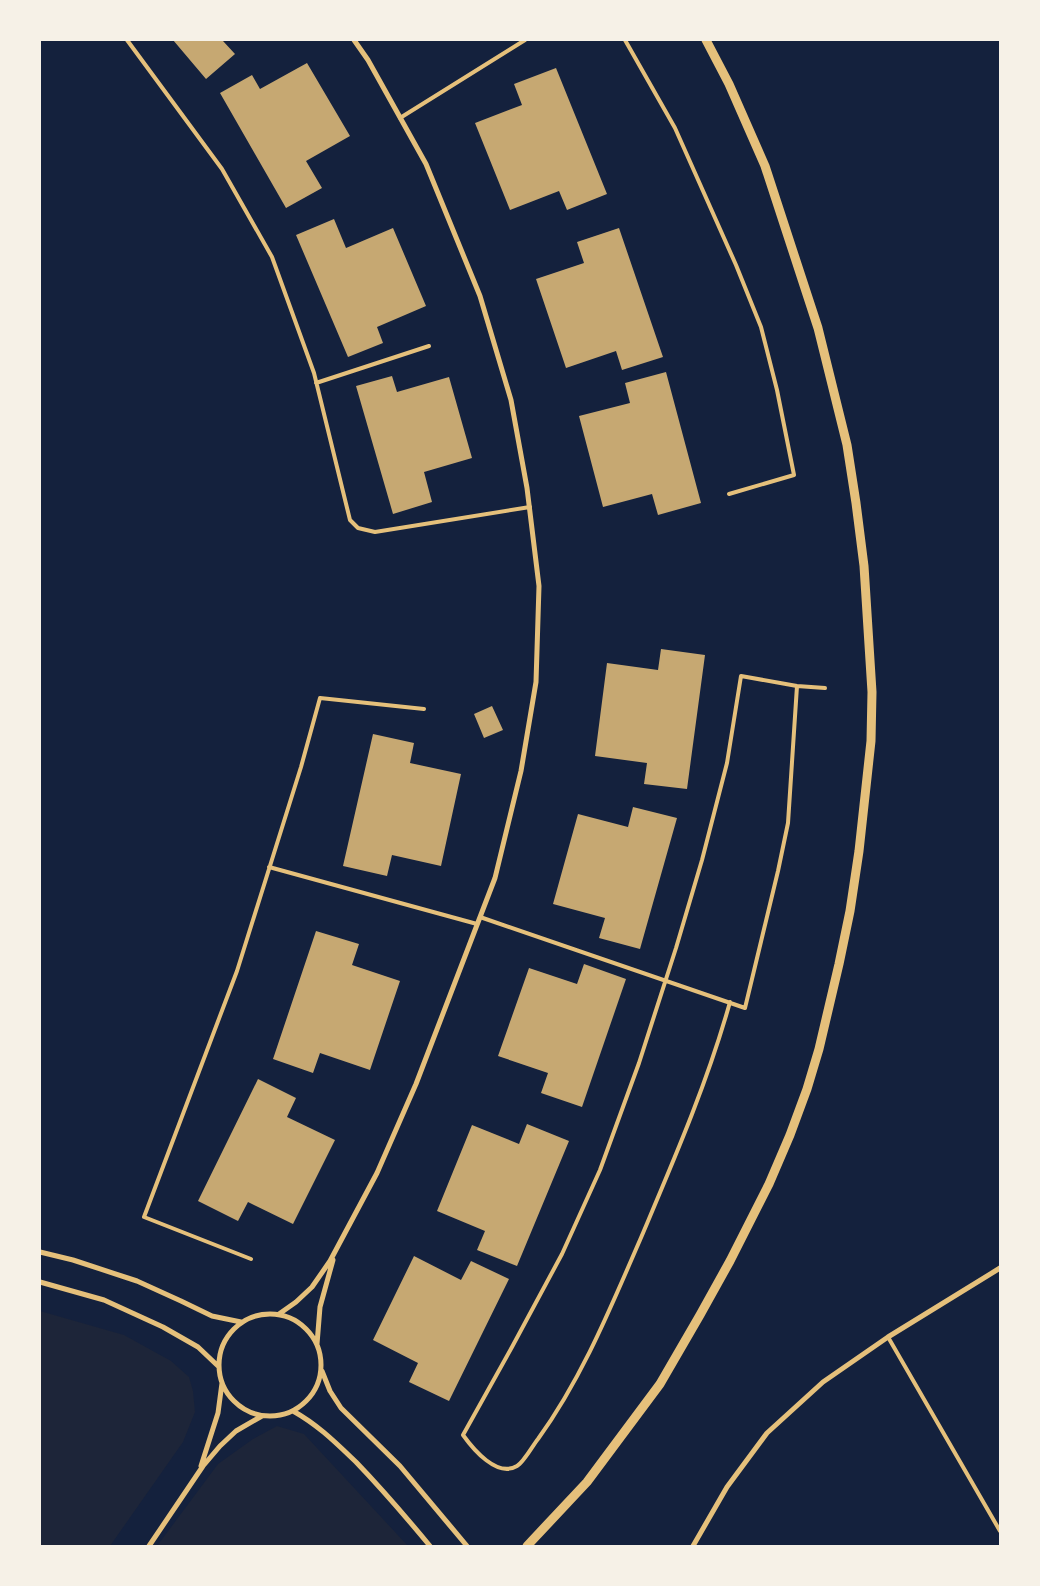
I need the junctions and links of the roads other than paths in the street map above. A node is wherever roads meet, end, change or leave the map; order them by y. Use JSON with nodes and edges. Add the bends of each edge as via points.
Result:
{"nodes":[{"id":1,"x":127,"y":40,"type":"edge"},
{"id":2,"x":354,"y":40,"type":"edge"},
{"id":3,"x":525,"y":40,"type":"edge"},
{"id":4,"x":625,"y":40,"type":"edge"},
{"id":5,"x":706,"y":40,"type":"edge"},
{"id":6,"x":400,"y":118,"type":"junction"},
{"id":7,"x":429,"y":346,"type":"dead end"},
{"id":8,"x":316,"y":383,"type":"junction"},
{"id":9,"x":729,"y":494,"type":"dead end"},
{"id":10,"x":530,"y":507,"type":"junction"},
{"id":11,"x":797,"y":686,"type":"junction"},
{"id":12,"x":825,"y":688,"type":"dead end"},
{"id":13,"x":424,"y":709,"type":"dead end"},
{"id":14,"x":269,"y":867,"type":"junction"},
{"id":15,"x":480,"y":917,"type":"junction"},
{"id":16,"x":477,"y":924,"type":"junction"},
{"id":17,"x":666,"y":981,"type":"junction"},
{"id":18,"x":730,"y":1002,"type":"junction"},
{"id":19,"x":40,"y":1252,"type":"edge"},
{"id":20,"x":335,"y":1253,"type":"junction"},
{"id":21,"x":252,"y":1259,"type":"dead end"},
{"id":22,"x":1000,"y":1268,"type":"edge"},
{"id":23,"x":40,"y":1282,"type":"edge"},
{"id":24,"x":279,"y":1314,"type":"junction"},
{"id":25,"x":241,"y":1322,"type":"junction"},
{"id":26,"x":888,"y":1337,"type":"junction"},
{"id":27,"x":318,"y":1344,"type":"junction"},
{"id":28,"x":218,"y":1366,"type":"junction"},
{"id":29,"x":322,"y":1371,"type":"junction"},
{"id":30,"x":222,"y":1383,"type":"junction"},
{"id":31,"x":293,"y":1411,"type":"junction"},
{"id":32,"x":262,"y":1416,"type":"junction"},
{"id":33,"x":199,"y":1474,"type":"junction"},
{"id":34,"x":1000,"y":1531,"type":"edge"},
{"id":35,"x":149,"y":1546,"type":"edge"},
{"id":36,"x":430,"y":1546,"type":"edge"},
{"id":37,"x":467,"y":1546,"type":"edge"},
{"id":38,"x":528,"y":1546,"type":"edge"},
{"id":39,"x":693,"y":1546,"type":"edge"}],
"edges":[{"from":1,"to":8,"type":"lane","via":[[222,169],[272,257]]},
{"from":2,"to":6,"type":"street"},
{"from":3,"to":6,"type":"lane"},
{"from":4,"to":9,"type":"lane","via":[[675,128],[736,265],[761,327],[777,390],[794,475]]},
{"from":5,"to":38,"type":"street","via":[[765,166],[818,328],[847,445],[864,566],[872,692],[871,741],[860,843],[850,911],[819,1049],[794,1126],[769,1184],[713,1292],[660,1384],[587,1482]]},
{"from":6,"to":10,"type":"street","via":[[426,164],[480,296],[511,400]]},
{"from":7,"to":8,"type":"lane"},
{"from":8,"to":10,"type":"lane","via":[[350,520],[358,528],[375,532]]},
{"from":10,"to":15,"type":"street","via":[[539,586],[536,682],[521,771],[495,878]]},
{"from":11,"to":12,"type":"lane"},
{"from":11,"to":17,"type":"lane","via":[[741,676],[727,763]]},
{"from":11,"to":18,"type":"lane","via":[[788,822],[778,871],[745,1008]]},
{"from":13,"to":14,"type":"lane","via":[[320,698]]},
{"from":14,"to":16,"type":"lane"},
{"from":14,"to":21,"type":"lane","via":[[237,971],[144,1217]]},
{"from":15,"to":16,"type":"street"},
{"from":15,"to":17,"type":"lane"},
{"from":16,"to":20,"type":"street","via":[[416,1084],[377,1173]]},
{"from":17,"to":18,"type":"lane"},
{"from":17,"to":18,"type":"lane","via":[[600,1170],[562,1254],[462,1435],[494,1466],[507,1469],[518,1466],[556,1414],[592,1350],[699,1096]]},
{"from":19,"to":25,"type":"street","via":[[137,1281],[212,1316]]},
{"from":20,"to":24,"type":"street","via":[[312,1287]]},
{"from":20,"to":27,"type":"street","via":[[320,1308]]},
{"from":22,"to":26,"type":"street"},
{"from":23,"to":28,"type":"street","via":[[104,1300],[163,1327],[198,1347]]},
{"from":24,"to":25,"type":"street","via":[[253,1316]]},
{"from":24,"to":27,"type":"street","via":[[308,1330]]},
{"from":25,"to":28,"type":"street","via":[[224,1342]]},
{"from":26,"to":34,"type":"lane"},
{"from":26,"to":39,"type":"street","via":[[823,1382],[766,1434],[727,1487]]},
{"from":27,"to":29,"type":"street"},
{"from":28,"to":30,"type":"street"},
{"from":29,"to":31,"type":"street","via":[[312,1396]]},
{"from":29,"to":37,"type":"street","via":[[341,1408],[400,1466]]},
{"from":30,"to":32,"type":"street","via":[[231,1398],[245,1410]]},
{"from":30,"to":33,"type":"street","via":[[218,1413]]},
{"from":31,"to":32,"type":"street"},
{"from":31,"to":36,"type":"street","via":[[329,1435],[385,1492]]},
{"from":32,"to":33,"type":"street","via":[[220,1446]]},
{"from":33,"to":35,"type":"street"}]}
